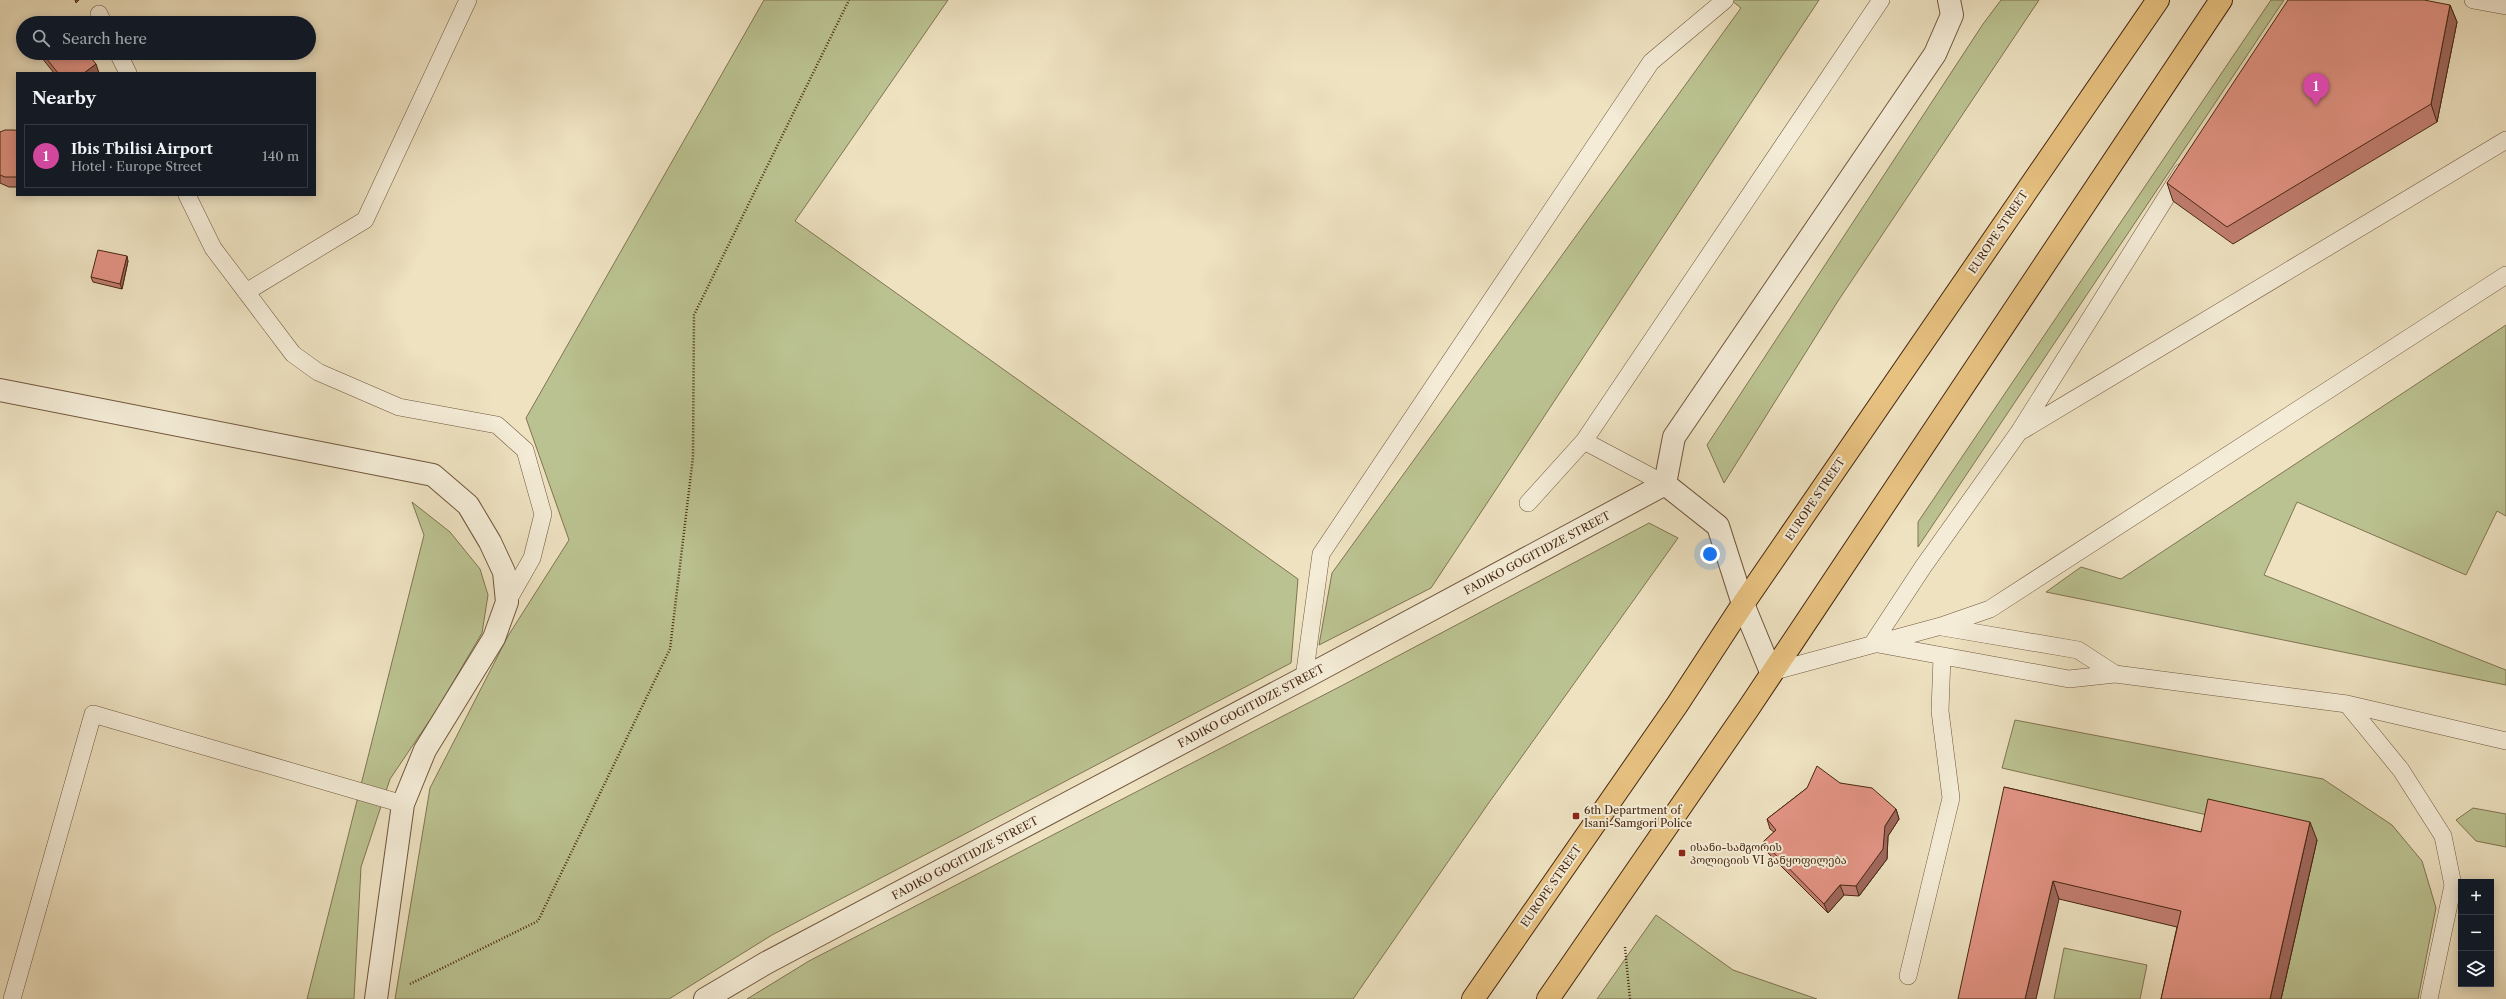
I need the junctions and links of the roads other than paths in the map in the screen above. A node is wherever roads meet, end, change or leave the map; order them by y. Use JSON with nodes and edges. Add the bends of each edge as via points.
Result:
{"nodes":[{"id":1,"x":468,"y":0,"type":"edge"},
{"id":2,"x":1725,"y":0,"type":"edge"},
{"id":3,"x":1881,"y":0,"type":"edge"},
{"id":4,"x":1949,"y":0,"type":"edge"},
{"id":5,"x":2158,"y":0,"type":"edge"},
{"id":6,"x":2221,"y":0,"type":"edge"},
{"id":7,"x":2473,"y":0,"type":"edge"},
{"id":8,"x":2506,"y":6,"type":"edge"},
{"id":9,"x":122,"y":60,"type":"edge"},
{"id":10,"x":128,"y":72,"type":"edge"},
{"id":11,"x":2506,"y":140,"type":"edge"},
{"id":12,"x":2192,"y":155,"type":"edge"},
{"id":13,"x":187,"y":196,"type":"edge"},
{"id":14,"x":2506,"y":275,"type":"edge"},
{"id":15,"x":246,"y":292,"type":"junction"},
{"id":16,"x":0,"y":390,"type":"edge"},
{"id":17,"x":2019,"y":432,"type":"junction"},
{"id":18,"x":1584,"y":441,"type":"junction"},
{"id":19,"x":1665,"y":484,"type":"junction"},
{"id":20,"x":1528,"y":504,"type":"dead end"},
{"id":21,"x":507,"y":602,"type":"junction"},
{"id":22,"x":1743,"y":604,"type":"junction"},
{"id":23,"x":1941,"y":626,"type":"junction"},
{"id":24,"x":1873,"y":643,"type":"junction"},
{"id":25,"x":1942,"y":657,"type":"junction"},
{"id":26,"x":1771,"y":672,"type":"junction"},
{"id":27,"x":2115,"y":674,"type":"junction"},
{"id":28,"x":1304,"y":678,"type":"junction"},
{"id":29,"x":2347,"y":704,"type":"junction"},
{"id":30,"x":2506,"y":741,"type":"edge"},
{"id":31,"x":403,"y":804,"type":"junction"},
{"id":32,"x":1908,"y":976,"type":"dead end"},
{"id":33,"x":12,"y":999,"type":"edge"},
{"id":34,"x":376,"y":999,"type":"edge"},
{"id":35,"x":705,"y":999,"type":"edge"},
{"id":36,"x":1473,"y":999,"type":"edge"},
{"id":37,"x":1548,"y":999,"type":"edge"},
{"id":38,"x":2430,"y":999,"type":"edge"}],
"edges":[{"from":1,"to":15,"type":"lane","via":[[365,220]]},
{"from":2,"to":28,"type":"lane","via":[[1651,62],[1321,554]]},
{"from":3,"to":18,"type":"lane"},
{"from":4,"to":19,"type":"street","via":[[1952,15],[1934,54],[1674,437]]},
{"from":5,"to":22,"type":"main road","name":"EUROPE STREET"},
{"from":6,"to":26,"type":"main road"},
{"from":7,"to":8,"type":"lane"},
{"from":9,"to":10,"type":"lane"},
{"from":11,"to":17,"type":"lane"},
{"from":12,"to":17,"type":"lane"},
{"from":13,"to":15,"type":"lane","via":[[213,248]]},
{"from":14,"to":23,"type":"lane","via":[[1990,609]]},
{"from":15,"to":21,"type":"lane","via":[[293,354],[318,372],[399,407],[497,425],[525,450],[543,514],[532,558]]},
{"from":16,"to":21,"type":"street","via":[[433,476],[468,504],[504,572]]},
{"from":17,"to":24,"type":"lane","via":[[1923,567]]},
{"from":18,"to":19,"type":"lane"},
{"from":18,"to":20,"type":"lane"},
{"from":19,"to":22,"type":"street","via":[[1718,526]]},
{"from":19,"to":28,"type":"street","name":"FADIKO GOGITIDZE STREET"},
{"from":21,"to":31,"type":"street","via":[[494,638],[425,750]]},
{"from":22,"to":26,"type":"street"},
{"from":22,"to":36,"type":"main road","name":"EUROPE STREET","via":[[1677,705]]},
{"from":23,"to":24,"type":"lane"},
{"from":23,"to":27,"type":"lane","via":[[2078,650]]},
{"from":24,"to":25,"type":"lane"},
{"from":24,"to":26,"type":"lane"},
{"from":25,"to":27,"type":"lane","via":[[2069,679]]},
{"from":25,"to":32,"type":"lane","via":[[1940,711],[1951,798]]},
{"from":26,"to":37,"type":"main road"},
{"from":27,"to":29,"type":"lane"},
{"from":28,"to":35,"type":"street","name":"FADIKO GOGITIDZE STREET","via":[[766,963]]},
{"from":29,"to":30,"type":"lane"},
{"from":29,"to":38,"type":"lane","via":[[2401,770],[2443,836],[2453,885]]},
{"from":31,"to":33,"type":"lane","via":[[93,714]]},
{"from":31,"to":34,"type":"street"}]}
